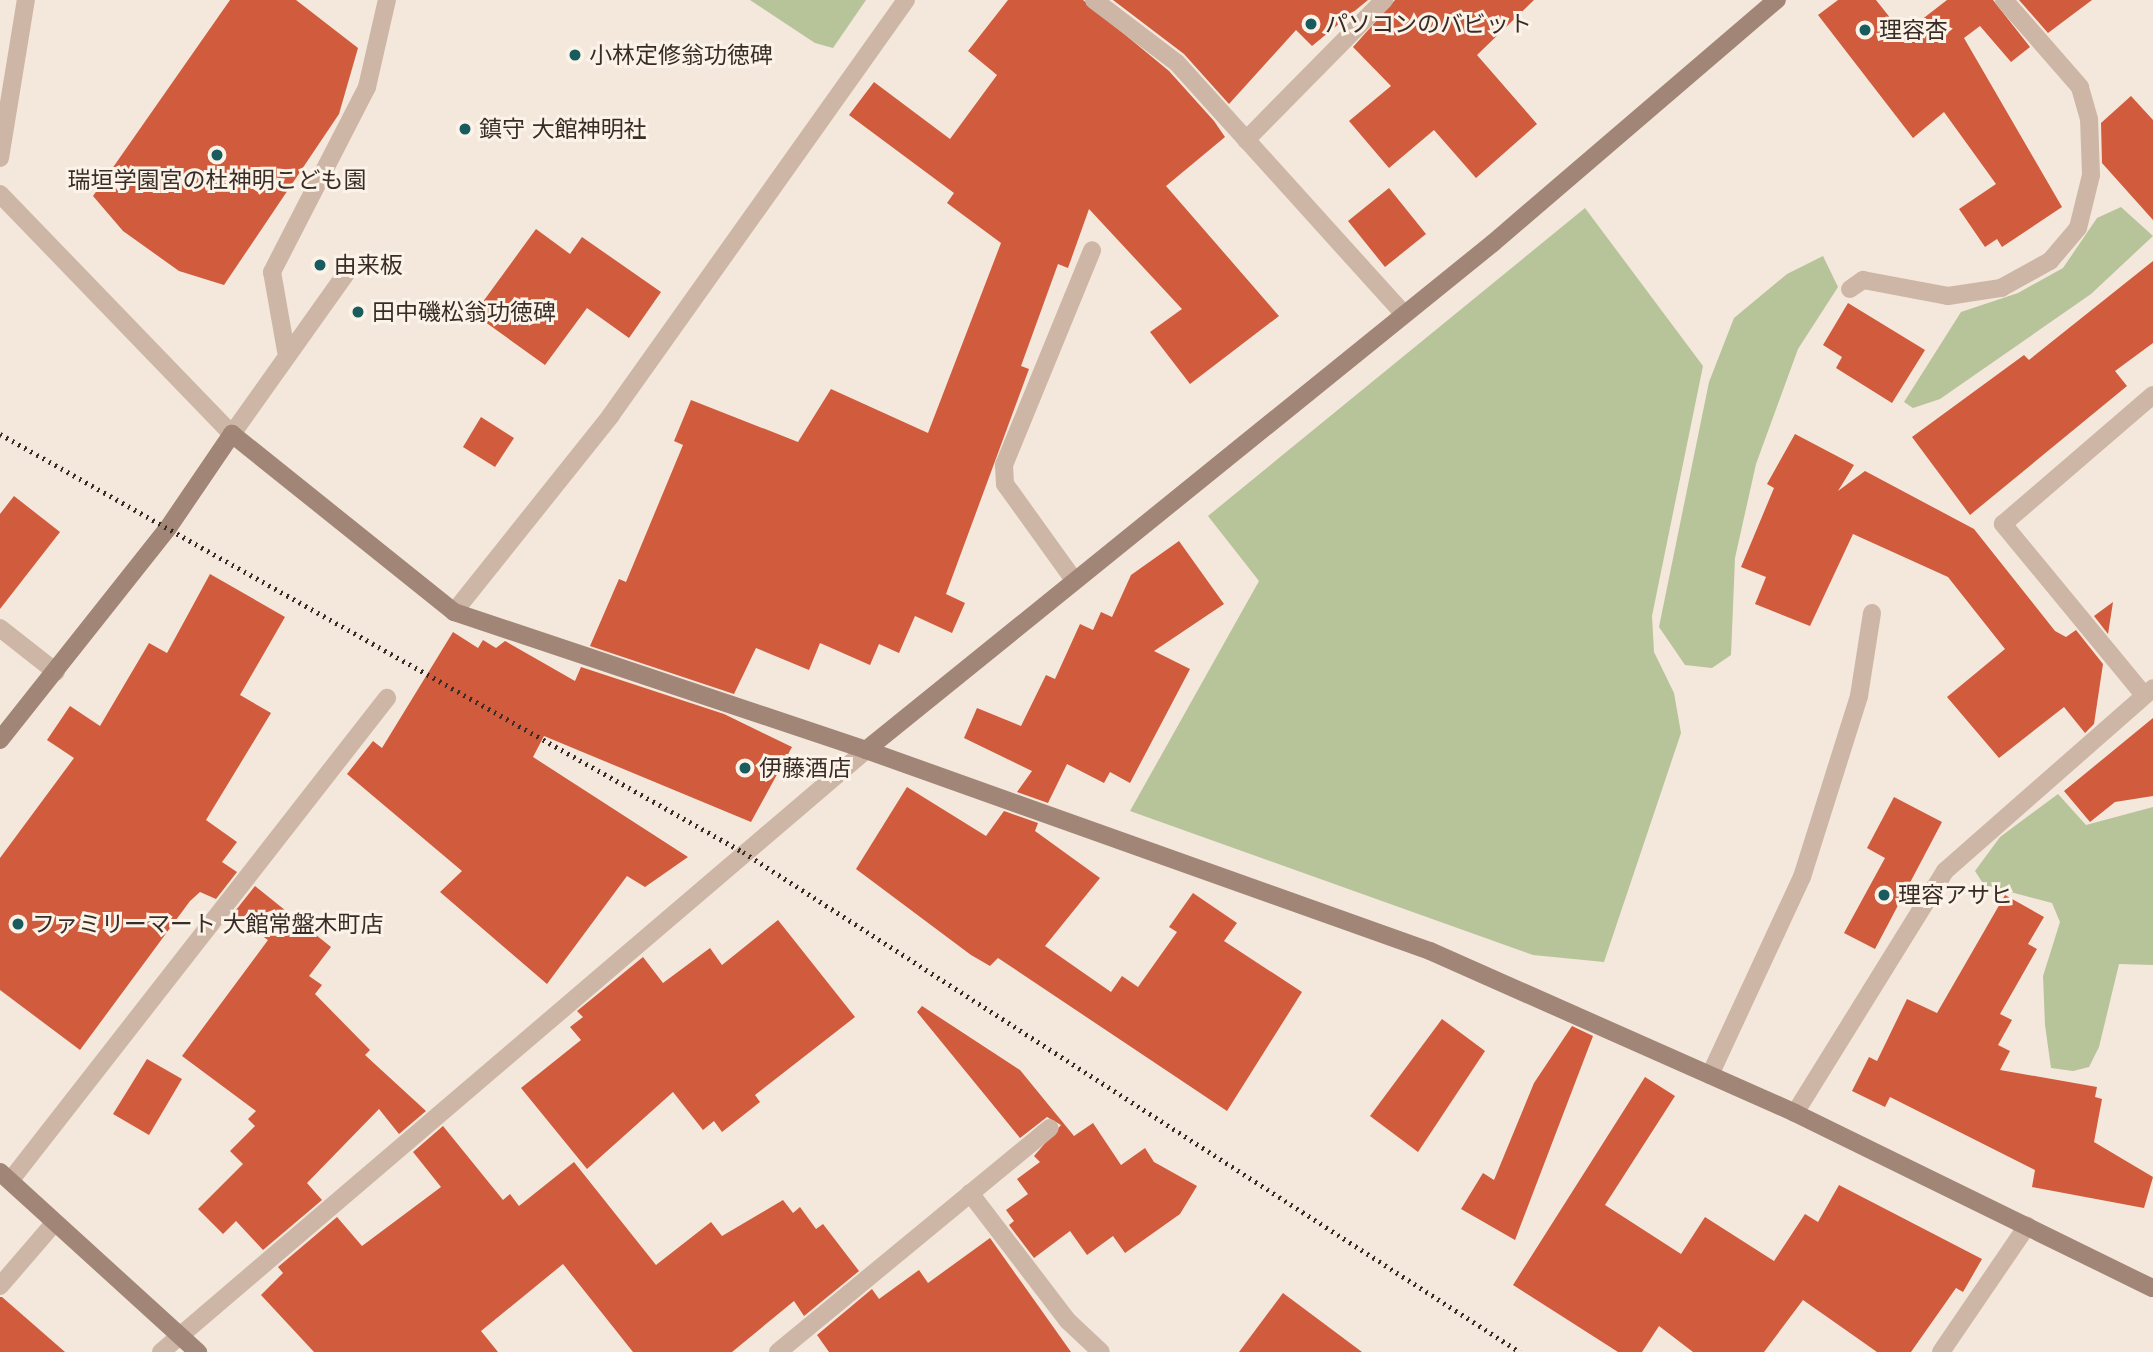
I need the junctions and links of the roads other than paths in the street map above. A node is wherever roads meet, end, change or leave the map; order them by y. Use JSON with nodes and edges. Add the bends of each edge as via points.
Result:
{"nodes":[{"id":1,"x":26,"y":0,"type":"edge"},
{"id":2,"x":387,"y":0,"type":"edge"},
{"id":3,"x":906,"y":0,"type":"edge"},
{"id":4,"x":1094,"y":0,"type":"edge"},
{"id":5,"x":1384,"y":0,"type":"edge"},
{"id":6,"x":1777,"y":0,"type":"edge"},
{"id":7,"x":2004,"y":0,"type":"edge"},
{"id":8,"x":1247,"y":140,"type":"junction"},
{"id":9,"x":0,"y":158,"type":"edge"},
{"id":10,"x":0,"y":194,"type":"edge"},
{"id":11,"x":1092,"y":250,"type":"dead end"},
{"id":12,"x":347,"y":272,"type":"dead end"},
{"id":13,"x":1850,"y":289,"type":"dead end"},
{"id":14,"x":1402,"y":312,"type":"junction"},
{"id":15,"x":286,"y":351,"type":"junction"},
{"id":16,"x":2153,"y":395,"type":"edge"},
{"id":17,"x":232,"y":434,"type":"junction"},
{"id":18,"x":1074,"y":580,"type":"junction"},
{"id":19,"x":454,"y":612,"type":"junction"},
{"id":20,"x":1872,"y":612,"type":"dead end"},
{"id":21,"x":0,"y":628,"type":"edge"},
{"id":22,"x":56,"y":672,"type":"junction"},
{"id":23,"x":2149,"y":692,"type":"edge"},
{"id":24,"x":387,"y":698,"type":"dead end"},
{"id":25,"x":0,"y":740,"type":"edge"},
{"id":26,"x":866,"y":750,"type":"junction"},
{"id":27,"x":1710,"y":1075,"type":"junction"},
{"id":28,"x":1796,"y":1113,"type":"junction"},
{"id":29,"x":1050,"y":1128,"type":"dead end"},
{"id":30,"x":5,"y":1176,"type":"edge"},
{"id":31,"x":970,"y":1193,"type":"junction"},
{"id":32,"x":55,"y":1222,"type":"junction"},
{"id":33,"x":2027,"y":1226,"type":"junction"},
{"id":34,"x":0,"y":1286,"type":"edge"},
{"id":35,"x":2153,"y":1288,"type":"edge"},
{"id":36,"x":177,"y":1332,"type":"junction"},
{"id":37,"x":161,"y":1352,"type":"edge"},
{"id":38,"x":198,"y":1352,"type":"edge"},
{"id":39,"x":778,"y":1352,"type":"edge"},
{"id":40,"x":1101,"y":1352,"type":"edge"},
{"id":41,"x":1941,"y":1352,"type":"edge"}],
"edges":[{"from":1,"to":9,"type":"street"},
{"from":2,"to":15,"type":"street","via":[[367,86],[272,272]]},
{"from":3,"to":19,"type":"street","via":[[611,415]]},
{"from":4,"to":8,"type":"street","via":[[1177,63]]},
{"from":5,"to":8,"type":"street"},
{"from":6,"to":14,"type":"street"},
{"from":7,"to":13,"type":"street","via":[[2080,87],[2089,119],[2091,175],[2078,228],[2050,261],[2001,288],[1948,296],[1863,280]]},
{"from":8,"to":14,"type":"street"},
{"from":10,"to":17,"type":"street"},
{"from":11,"to":18,"type":"street","via":[[1004,465],[1005,484]]},
{"from":12,"to":15,"type":"street"},
{"from":14,"to":18,"type":"street"},
{"from":15,"to":17,"type":"street"},
{"from":16,"to":23,"type":"street","via":[[2004,524]]},
{"from":17,"to":19,"type":"street"},
{"from":17,"to":22,"type":"street","via":[[168,528]]},
{"from":18,"to":26,"type":"street"},
{"from":19,"to":26,"type":"street"},
{"from":20,"to":27,"type":"street","via":[[1859,696],[1802,877]]},
{"from":21,"to":22,"type":"street"},
{"from":22,"to":25,"type":"street"},
{"from":23,"to":28,"type":"street","via":[[1945,871]]},
{"from":24,"to":30,"type":"street"},
{"from":26,"to":27,"type":"street","via":[[1430,951]]},
{"from":26,"to":36,"type":"street"},
{"from":27,"to":28,"type":"street"},
{"from":28,"to":33,"type":"street"},
{"from":29,"to":31,"type":"street"},
{"from":30,"to":32,"type":"street"},
{"from":31,"to":39,"type":"street"},
{"from":31,"to":40,"type":"street","via":[[1068,1321]]},
{"from":32,"to":34,"type":"street"},
{"from":32,"to":36,"type":"street"},
{"from":33,"to":35,"type":"street"},
{"from":33,"to":41,"type":"street"},
{"from":36,"to":37,"type":"street"},
{"from":36,"to":38,"type":"street"}]}
